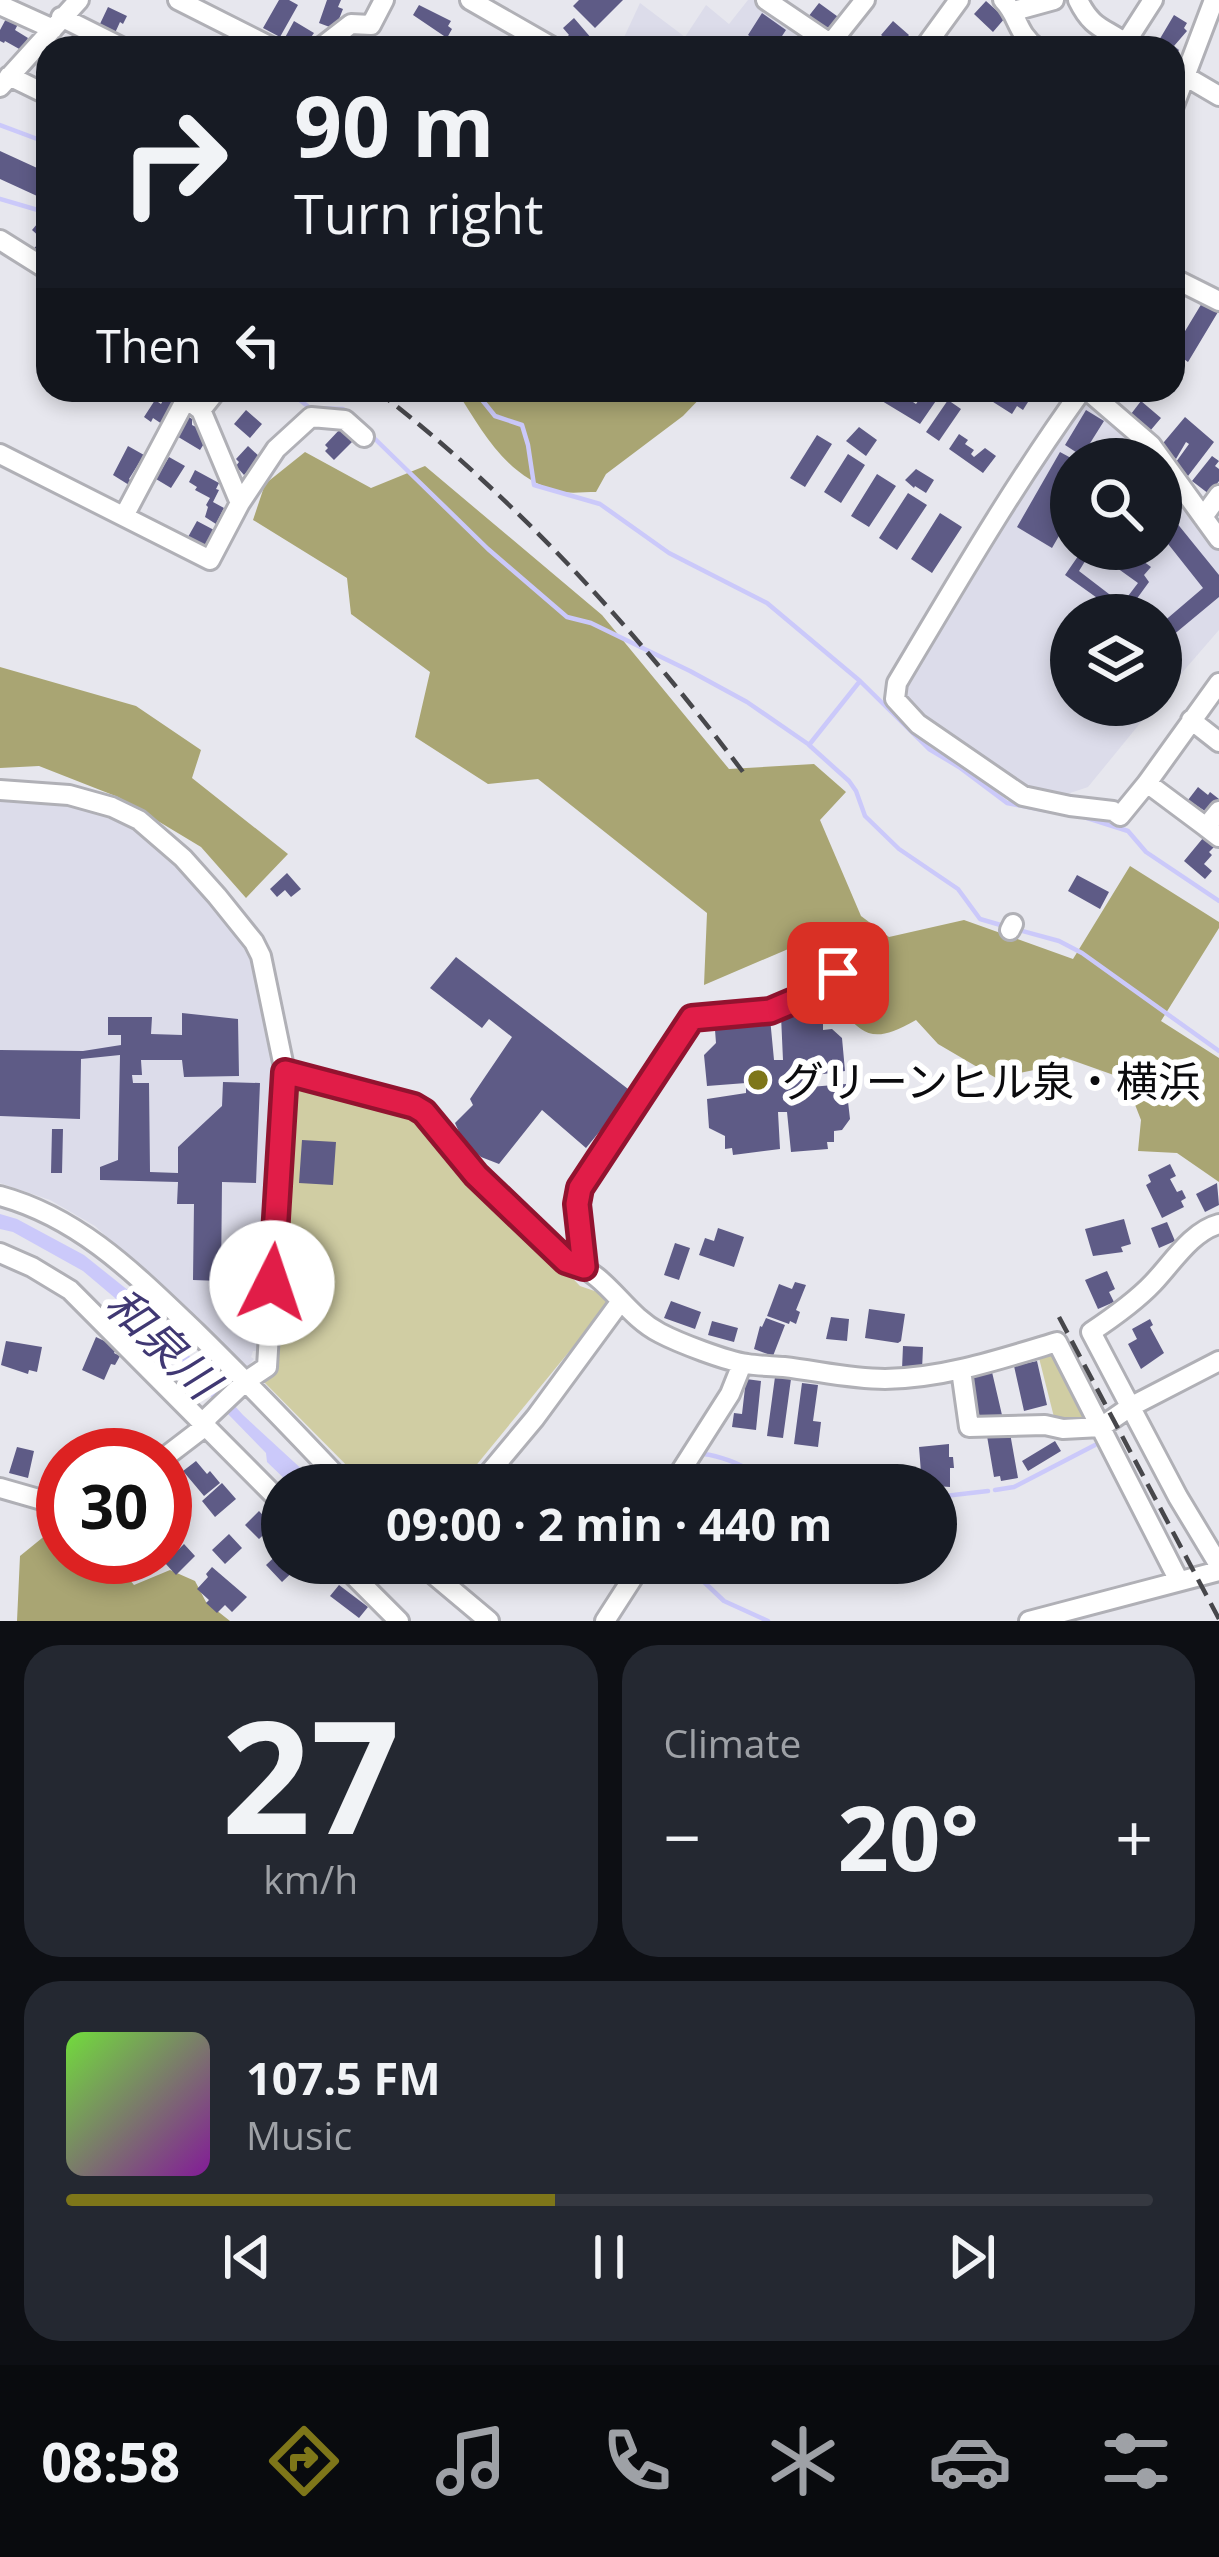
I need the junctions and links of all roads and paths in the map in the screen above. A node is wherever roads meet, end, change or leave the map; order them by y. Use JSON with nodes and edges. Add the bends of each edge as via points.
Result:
{"nodes":[{"id":1,"x":178,"y":0,"type":"edge"},
{"id":2,"x":384,"y":0,"type":"edge"},
{"id":3,"x":470,"y":0,"type":"edge"},
{"id":4,"x":766,"y":0,"type":"edge"},
{"id":5,"x":865,"y":0,"type":"edge"},
{"id":6,"x":959,"y":0,"type":"edge"},
{"id":7,"x":1054,"y":0,"type":"edge"},
{"id":8,"x":1100,"y":0,"type":"edge"},
{"id":9,"x":1153,"y":0,"type":"edge"},
{"id":10,"x":0,"y":5,"type":"edge"},
{"id":11,"x":1009,"y":5,"type":"edge"},
{"id":12,"x":1212,"y":5,"type":"edge"},
{"id":13,"x":1082,"y":8,"type":"edge"},
{"id":14,"x":65,"y":11,"type":"edge"},
{"id":15,"x":43,"y":36,"type":"edge"},
{"id":16,"x":104,"y":36,"type":"edge"},
{"id":17,"x":249,"y":36,"type":"edge"},
{"id":18,"x":336,"y":36,"type":"edge"},
{"id":19,"x":533,"y":36,"type":"edge"},
{"id":20,"x":818,"y":36,"type":"edge"},
{"id":21,"x":840,"y":36,"type":"edge"},
{"id":22,"x":933,"y":36,"type":"edge"},
{"id":23,"x":1022,"y":36,"type":"edge"},
{"id":24,"x":1112,"y":36,"type":"edge"},
{"id":25,"x":1134,"y":36,"type":"edge"},
{"id":26,"x":36,"y":44,"type":"edge"},
{"id":27,"x":1185,"y":62,"type":"edge"},
{"id":28,"x":1185,"y":75,"type":"edge"},
{"id":29,"x":3,"y":81,"type":"edge"},
{"id":30,"x":36,"y":91,"type":"edge"},
{"id":31,"x":1219,"y":96,"type":"edge"},
{"id":32,"x":0,"y":240,"type":"edge"},
{"id":33,"x":36,"y":262,"type":"edge"},
{"id":34,"x":1185,"y":284,"type":"edge"},
{"id":35,"x":1219,"y":301,"type":"edge"},
{"id":36,"x":186,"y":402,"type":"edge"},
{"id":37,"x":188,"y":402,"type":"edge"},
{"id":38,"x":1076,"y":402,"type":"edge"},
{"id":39,"x":1099,"y":402,"type":"edge"},
{"id":40,"x":364,"y":437,"type":"dead end"},
{"id":41,"x":0,"y":454,"type":"edge"},
{"id":42,"x":1219,"y":494,"type":"edge"},
{"id":43,"x":240,"y":503,"type":"junction"},
{"id":44,"x":124,"y":516,"type":"junction"},
{"id":45,"x":1204,"y":517,"type":"junction"},
{"id":46,"x":1219,"y":539,"type":"edge"},
{"id":47,"x":1219,"y":683,"type":"edge"},
{"id":48,"x":1191,"y":721,"type":"junction"},
{"id":49,"x":1219,"y":742,"type":"edge"},
{"id":50,"x":1148,"y":783,"type":"junction"},
{"id":51,"x":0,"y":790,"type":"edge"},
{"id":52,"x":1219,"y":811,"type":"edge"},
{"id":53,"x":1213,"y":832,"type":"edge"},
{"id":54,"x":838,"y":973,"type":"dead end"},
{"id":55,"x":285,"y":1072,"type":"junction"},
{"id":56,"x":0,"y":1196,"type":"edge"},
{"id":57,"x":1219,"y":1224,"type":"edge"},
{"id":58,"x":0,"y":1253,"type":"edge"},
{"id":59,"x":584,"y":1267,"type":"junction"},
{"id":60,"x":621,"y":1301,"type":"junction"},
{"id":61,"x":1219,"y":1361,"type":"edge"},
{"id":62,"x":742,"y":1364,"type":"junction"},
{"id":63,"x":961,"y":1370,"type":"junction"},
{"id":64,"x":241,"y":1385,"type":"junction"},
{"id":65,"x":1130,"y":1407,"type":"junction"},
{"id":66,"x":207,"y":1419,"type":"junction"},
{"id":67,"x":1101,"y":1427,"type":"junction"},
{"id":68,"x":192,"y":1436,"type":"edge"},
{"id":69,"x":323,"y":1464,"type":"edge"},
{"id":70,"x":496,"y":1464,"type":"edge"},
{"id":71,"x":686,"y":1464,"type":"edge"},
{"id":72,"x":261,"y":1479,"type":"edge"},
{"id":73,"x":0,"y":1488,"type":"edge"},
{"id":74,"x":36,"y":1498,"type":"edge"},
{"id":75,"x":1219,"y":1568,"type":"edge"},
{"id":76,"x":1179,"y":1581,"type":"junction"},
{"id":77,"x":362,"y":1584,"type":"edge"},
{"id":78,"x":443,"y":1584,"type":"edge"},
{"id":79,"x":629,"y":1584,"type":"edge"},
{"id":80,"x":399,"y":1621,"type":"edge"},
{"id":81,"x":489,"y":1621,"type":"edge"},
{"id":82,"x":605,"y":1621,"type":"edge"},
{"id":83,"x":1029,"y":1621,"type":"edge"}],
"edges":[{"from":1,"to":17,"type":"street"},
{"from":2,"to":18,"type":"street","via":[[371,25],[351,24]]},
{"from":3,"to":19,"type":"street"},
{"from":4,"to":20,"type":"street"},
{"from":5,"to":21,"type":"street"},
{"from":6,"to":22,"type":"street"},
{"from":7,"to":11,"type":"street"},
{"from":8,"to":13,"type":"street"},
{"from":9,"to":25,"type":"street"},
{"from":10,"to":14,"type":"street"},
{"from":11,"to":23,"type":"street"},
{"from":12,"to":27,"type":"street"},
{"from":13,"to":24,"type":"street"},
{"from":14,"to":15,"type":"street"},
{"from":14,"to":16,"type":"street"},
{"from":26,"to":29,"type":"street"},
{"from":28,"to":31,"type":"street"},
{"from":29,"to":30,"type":"street"},
{"from":32,"to":33,"type":"street"},
{"from":34,"to":35,"type":"street"},
{"from":36,"to":44,"type":"street"},
{"from":37,"to":43,"type":"street"},
{"from":38,"to":50,"type":"street","via":[[987,532],[897,683],[896,699],[918,724],[1023,796],[1120,816]]},
{"from":39,"to":45,"type":"street","via":[[1151,445]]},
{"from":40,"to":43,"type":"street","via":[[345,420],[311,417],[276,448]]},
{"from":41,"to":44,"type":"street"},
{"from":42,"to":45,"type":"street"},
{"from":43,"to":44,"type":"street","via":[[210,560]]},
{"from":45,"to":46,"type":"street"},
{"from":47,"to":48,"type":"street"},
{"from":48,"to":49,"type":"street"},
{"from":48,"to":50,"type":"street"},
{"from":50,"to":53,"type":"street"},
{"from":51,"to":55,"type":"street","via":[[112,808],[183,857],[261,956]]},
{"from":52,"to":53,"type":"street"},
{"from":54,"to":59,"type":"street","via":[[770,1011],[692,1018],[580,1188]]},
{"from":55,"to":59,"type":"street","via":[[424,1112],[476,1175],[566,1261]]},
{"from":55,"to":64,"type":"street","via":[[267,1367]]},
{"from":56,"to":64,"type":"street","via":[[80,1231],[119,1259]]},
{"from":57,"to":65,"type":"street","via":[[1091,1332]]},
{"from":58,"to":66,"type":"street","via":[[70,1290]]},
{"from":59,"to":60,"type":"street"},
{"from":60,"to":62,"type":"street","via":[[657,1332]]},
{"from":60,"to":70,"type":"street"},
{"from":61,"to":65,"type":"street"},
{"from":62,"to":63,"type":"street","via":[[887,1379]]},
{"from":62,"to":71,"type":"street"},
{"from":63,"to":67,"type":"street","via":[[969,1426]]},
{"from":63,"to":67,"type":"street","via":[[1057,1342]]},
{"from":64,"to":66,"type":"street"},
{"from":64,"to":69,"type":"street"},
{"from":65,"to":67,"type":"street"},
{"from":65,"to":75,"type":"street"},
{"from":66,"to":68,"type":"street"},
{"from":66,"to":72,"type":"street"},
{"from":67,"to":76,"type":"street"},
{"from":73,"to":74,"type":"street"},
{"from":75,"to":76,"type":"street"},
{"from":76,"to":83,"type":"street"},
{"from":77,"to":80,"type":"street"},
{"from":78,"to":81,"type":"street"},
{"from":79,"to":82,"type":"street"}]}
